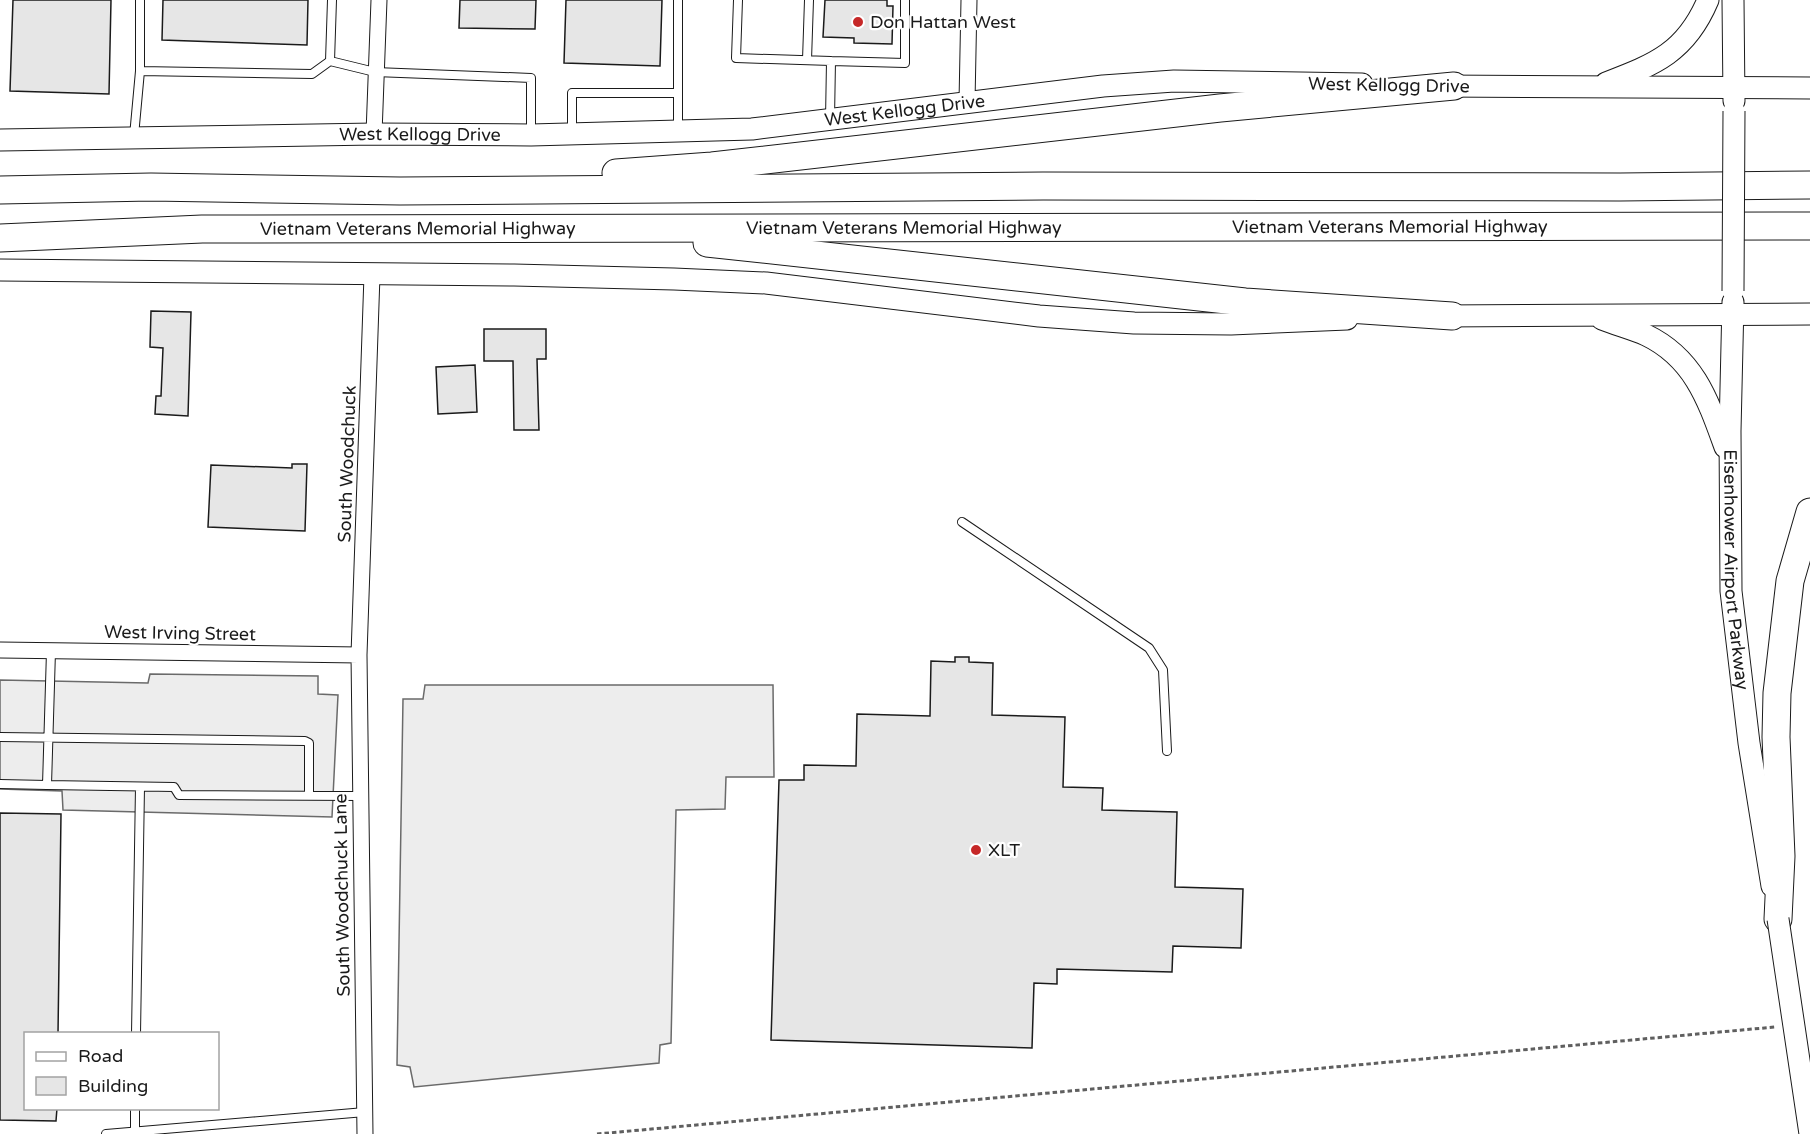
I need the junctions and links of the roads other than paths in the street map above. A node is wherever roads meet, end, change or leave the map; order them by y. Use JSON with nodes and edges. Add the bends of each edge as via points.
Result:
{"nodes":[{"id":1,"x":140,"y":0,"type":"edge"},
{"id":2,"x":333,"y":0,"type":"edge"},
{"id":3,"x":379,"y":0,"type":"edge"},
{"id":4,"x":678,"y":0,"type":"edge"},
{"id":5,"x":738,"y":0,"type":"edge"},
{"id":6,"x":809,"y":0,"type":"edge"},
{"id":7,"x":906,"y":0,"type":"edge"},
{"id":8,"x":969,"y":0,"type":"edge"},
{"id":9,"x":1708,"y":0,"type":"edge"},
{"id":10,"x":1733,"y":0,"type":"edge"},
{"id":11,"x":807,"y":60,"type":"junction"},
{"id":12,"x":330,"y":61,"type":"junction"},
{"id":13,"x":831,"y":61,"type":"junction"},
{"id":14,"x":140,"y":71,"type":"junction"},
{"id":15,"x":375,"y":72,"type":"junction"},
{"id":16,"x":1454,"y":86,"type":"junction"},
{"id":17,"x":1593,"y":88,"type":"junction"},
{"id":18,"x":1810,"y":88,"type":"edge"},
{"id":19,"x":1734,"y":89,"type":"junction"},
{"id":20,"x":678,"y":93,"type":"junction"},
{"id":21,"x":967,"y":102,"type":"junction"},
{"id":22,"x":830,"y":120,"type":"junction"},
{"id":23,"x":678,"y":131,"type":"junction"},
{"id":24,"x":374,"y":134,"type":"junction"},
{"id":25,"x":531,"y":135,"type":"junction"},
{"id":26,"x":572,"y":135,"type":"junction"},
{"id":27,"x":134,"y":137,"type":"junction"},
{"id":28,"x":0,"y":140,"type":"edge"},
{"id":29,"x":1810,"y":185,"type":"edge"},
{"id":30,"x":0,"y":190,"type":"edge"},
{"id":31,"x":400,"y":191,"type":"junction"},
{"id":32,"x":1810,"y":226,"type":"edge"},
{"id":33,"x":586,"y":228,"type":"junction"},
{"id":34,"x":0,"y":238,"type":"edge"},
{"id":35,"x":0,"y":270,"type":"edge"},
{"id":36,"x":372,"y":275,"type":"junction"},
{"id":37,"x":1733,"y":314,"type":"junction"},
{"id":38,"x":1810,"y":314,"type":"edge"},
{"id":39,"x":1590,"y":315,"type":"junction"},
{"id":40,"x":1452,"y":316,"type":"junction"},
{"id":41,"x":1730,"y":488,"type":"junction"},
{"id":42,"x":1810,"y":512,"type":"edge"},
{"id":43,"x":962,"y":522,"type":"dead end"},
{"id":44,"x":0,"y":650,"type":"edge"},
{"id":45,"x":51,"y":651,"type":"junction"},
{"id":46,"x":359,"y":655,"type":"junction"},
{"id":47,"x":0,"y":737,"type":"edge"},
{"id":48,"x":48,"y":738,"type":"junction"},
{"id":49,"x":1167,"y":751,"type":"dead end"},
{"id":50,"x":0,"y":784,"type":"edge"},
{"id":51,"x":47,"y":785,"type":"junction"},
{"id":52,"x":140,"y":787,"type":"junction"},
{"id":53,"x":309,"y":795,"type":"junction"},
{"id":54,"x":361,"y":796,"type":"junction"},
{"id":55,"x":1778,"y":919,"type":"junction"},
{"id":56,"x":136,"y":1032,"type":"edge"},
{"id":57,"x":135,"y":1110,"type":"edge"},
{"id":58,"x":364,"y":1112,"type":"junction"},
{"id":59,"x":135,"y":1132,"type":"junction"},
{"id":60,"x":106,"y":1134,"type":"edge"},
{"id":61,"x":364,"y":1134,"type":"edge"},
{"id":62,"x":1809,"y":1134,"type":"edge"}],
"edges":[{"from":1,"to":14,"type":"lane"},
{"from":2,"to":12,"type":"lane"},
{"from":3,"to":15,"type":"street"},
{"from":4,"to":20,"type":"lane"},
{"from":5,"to":11,"type":"lane","via":[[736,58]]},
{"from":6,"to":11,"type":"lane"},
{"from":7,"to":13,"type":"lane","via":[[905,63]]},
{"from":8,"to":21,"type":"street"},
{"from":9,"to":17,"type":"main road","via":[[1700,20],[1667,55],[1648,67]]},
{"from":10,"to":19,"type":"main road","name":"Eisenhower Airport Parkway"},
{"from":11,"to":13,"type":"lane"},
{"from":12,"to":14,"type":"lane","via":[[312,74]]},
{"from":12,"to":15,"type":"lane"},
{"from":13,"to":22,"type":"lane"},
{"from":14,"to":27,"type":"lane"},
{"from":15,"to":24,"type":"street"},
{"from":15,"to":25,"type":"lane","via":[[531,78]]},
{"from":16,"to":17,"type":"main road","name":"West Kellogg Drive"},
{"from":16,"to":21,"type":"main road","name":"West Kellogg Drive","via":[[1174,81]]},
{"from":16,"to":31,"type":"highway","via":[[1209,109],[712,166]]},
{"from":17,"to":19,"type":"main road","name":"West Kellogg Drive"},
{"from":18,"to":19,"type":"main road","name":"West Kellogg Drive"},
{"from":19,"to":37,"type":"main road","name":"Eisenhower Airport Parkway","bridge":true},
{"from":20,"to":23,"type":"lane"},
{"from":20,"to":26,"type":"lane","via":[[572,93]]},
{"from":21,"to":22,"type":"main road","name":"West Kellogg Drive"},
{"from":22,"to":23,"type":"main road","name":"West Kellogg Drive","via":[[752,129]]},
{"from":23,"to":26,"type":"main road","name":"West Kellogg Drive"},
{"from":24,"to":25,"type":"main road","name":"West Kellogg Drive"},
{"from":24,"to":27,"type":"main road","name":"West Kellogg Drive"},
{"from":25,"to":26,"type":"main road","name":"West Kellogg Drive"},
{"from":27,"to":28,"type":"main road","name":"West Kellogg Drive"},
{"from":29,"to":31,"type":"highway","name":"Vietnam Veterans Memorial Highway"},
{"from":30,"to":31,"type":"highway","name":"Vietnam Veterans Memorial Highway","via":[[151,187]]},
{"from":32,"to":33,"type":"highway","name":"Vietnam Veterans Memorial Highway"},
{"from":33,"to":34,"type":"highway","name":"Vietnam Veterans Memorial Highway","via":[[202,229]]},
{"from":33,"to":40,"type":"highway","via":[[1245,302]]},
{"from":35,"to":36,"type":"main road"},
{"from":36,"to":40,"type":"main road","via":[[766,283],[1039,316],[1134,323],[1231,324]]},
{"from":36,"to":46,"type":"street","name":"South Woodchuck"},
{"from":37,"to":38,"type":"main road"},
{"from":37,"to":39,"type":"main road"},
{"from":37,"to":41,"type":"main road","name":"Eisenhower Airport Parkway"},
{"from":39,"to":40,"type":"main road"},
{"from":39,"to":41,"type":"main road","via":[[1646,336],[1670,350],[1690,369],[1703,390],[1725,448]]},
{"from":41,"to":55,"type":"main road","name":"Eisenhower Airport Parkway","via":[[1731,591],[1737,655]]},
{"from":42,"to":55,"type":"highway","via":[[1790,581],[1777,693]]},
{"from":43,"to":49,"type":"lane","via":[[1149,648],[1163,670]]},
{"from":44,"to":45,"type":"street","name":"West Irving Street"},
{"from":45,"to":46,"type":"street","name":"West Irving Street"},
{"from":45,"to":48,"type":"lane"},
{"from":46,"to":54,"type":"street","name":"South Woodchuck Lane"},
{"from":47,"to":48,"type":"lane"},
{"from":48,"to":51,"type":"lane"},
{"from":48,"to":53,"type":"lane","via":[[305,741],[309,743]]},
{"from":50,"to":51,"type":"lane"},
{"from":51,"to":52,"type":"lane"},
{"from":52,"to":53,"type":"lane","via":[[174,787],[179,795]]},
{"from":52,"to":56,"type":"lane"},
{"from":53,"to":54,"type":"lane"},
{"from":54,"to":58,"type":"street","name":"South Woodchuck Lane"},
{"from":55,"to":62,"type":"main road","name":"Eisenhower Airport Parkway","bridge":true},
{"from":57,"to":59,"type":"lane"},
{"from":58,"to":59,"type":"lane"},
{"from":58,"to":61,"type":"street","name":"South Woodchuck Lane"},
{"from":59,"to":60,"type":"lane"}]}
